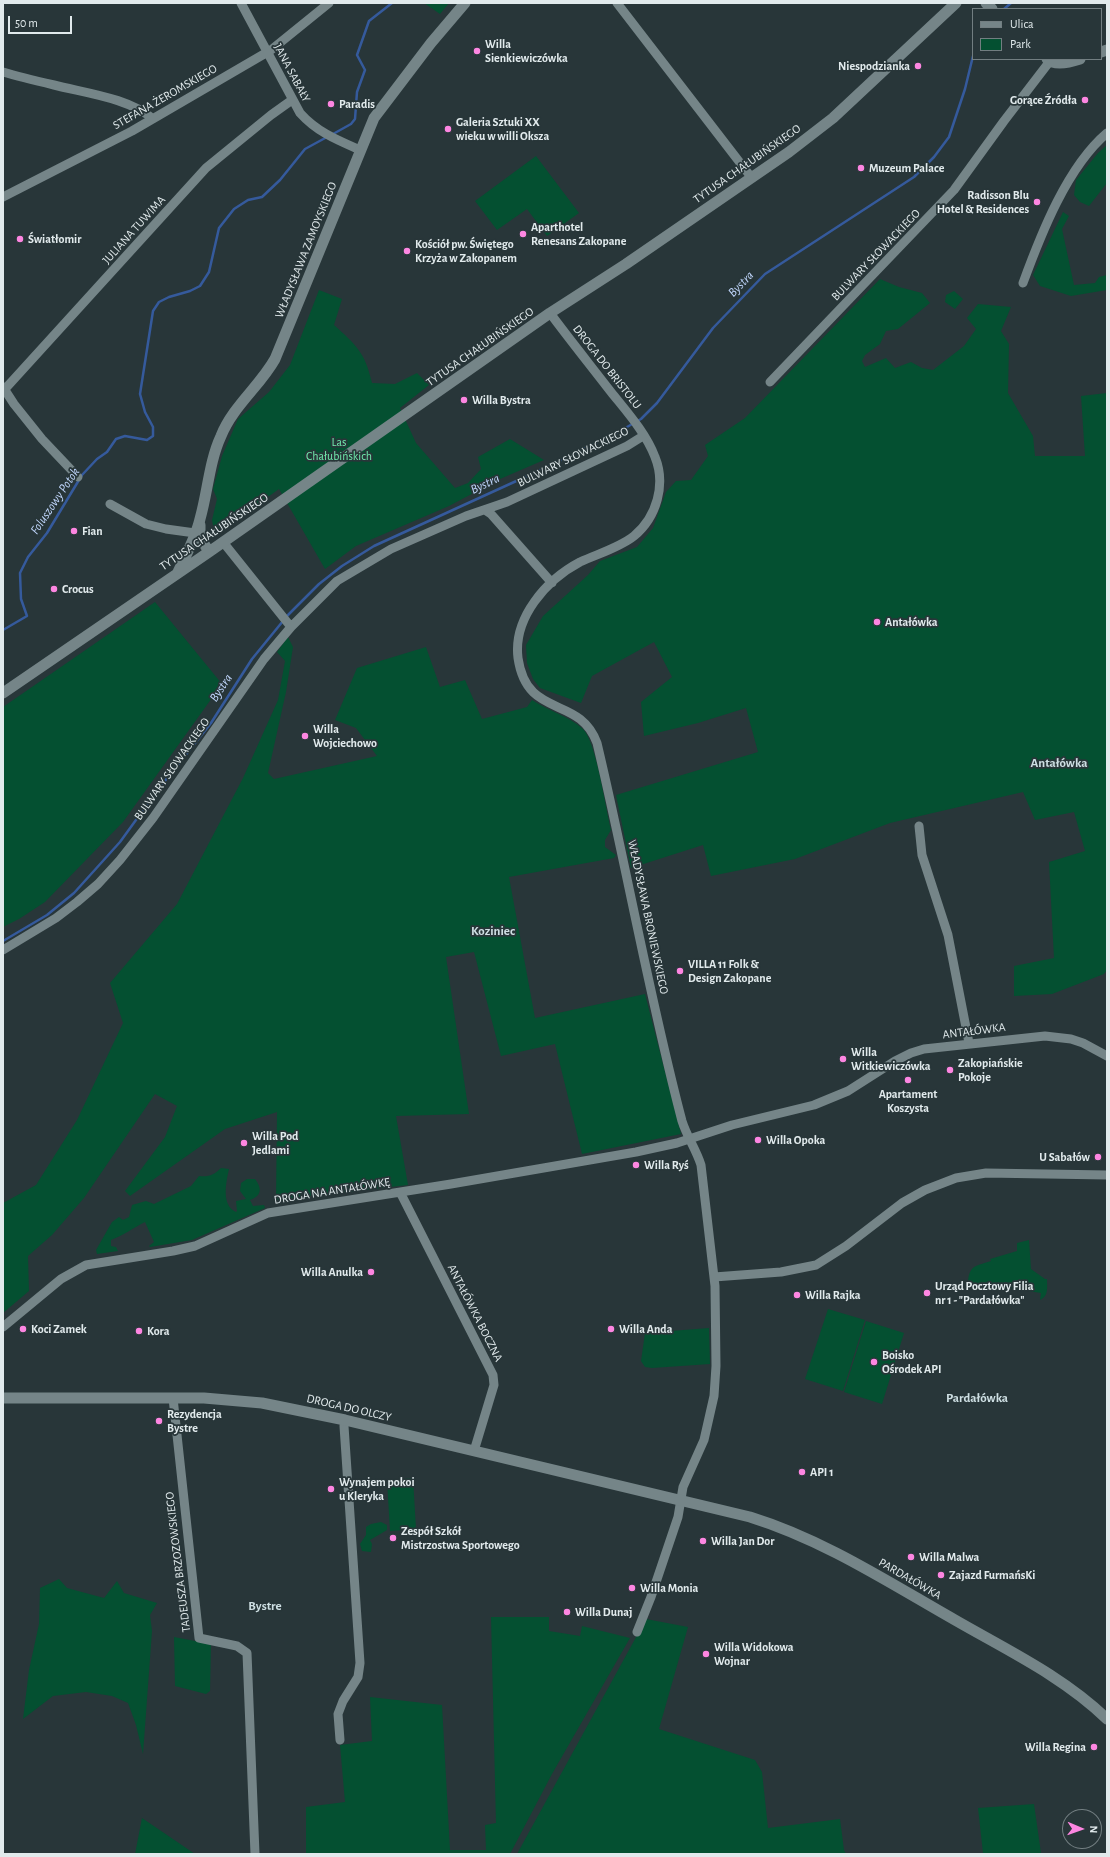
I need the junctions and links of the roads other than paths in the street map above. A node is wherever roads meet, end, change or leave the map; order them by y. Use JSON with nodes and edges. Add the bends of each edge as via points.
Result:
{"nodes":[{"id":1,"x":242,"y":3,"type":"edge"},
{"id":2,"x":329,"y":3,"type":"edge"},
{"id":3,"x":465,"y":3,"type":"edge"},
{"id":4,"x":617,"y":3,"type":"edge"},
{"id":5,"x":956,"y":3,"type":"edge"},
{"id":6,"x":267,"y":52,"type":"junction"},
{"id":7,"x":1049,"y":60,"type":"edge"},
{"id":8,"x":1075,"y":60,"type":"edge"},
{"id":9,"x":3,"y":72,"type":"edge"},
{"id":10,"x":292,"y":100,"type":"junction"},
{"id":11,"x":153,"y":119,"type":"junction"},
{"id":12,"x":1107,"y":133,"type":"edge"},
{"id":13,"x":360,"y":150,"type":"junction"},
{"id":14,"x":751,"y":177,"type":"junction"},
{"id":15,"x":3,"y":197,"type":"edge"},
{"id":16,"x":1023,"y":283,"type":"dead end"},
{"id":17,"x":550,"y":314,"type":"junction"},
{"id":18,"x":770,"y":382,"type":"dead end"},
{"id":19,"x":4,"y":388,"type":"edge"},
{"id":20,"x":641,"y":433,"type":"junction"},
{"id":21,"x":78,"y":477,"type":"dead end"},
{"id":22,"x":110,"y":504,"type":"dead end"},
{"id":23,"x":484,"y":510,"type":"junction"},
{"id":24,"x":200,"y":520,"type":"junction"},
{"id":25,"x":195,"y":534,"type":"junction"},
{"id":26,"x":223,"y":542,"type":"junction"},
{"id":27,"x":209,"y":552,"type":"junction"},
{"id":28,"x":177,"y":573,"type":"junction"},
{"id":29,"x":552,"y":583,"type":"junction"},
{"id":30,"x":290,"y":625,"type":"junction"},
{"id":31,"x":3,"y":693,"type":"edge"},
{"id":32,"x":919,"y":826,"type":"dead end"},
{"id":33,"x":3,"y":950,"type":"edge"},
{"id":34,"x":969,"y":1043,"type":"junction"},
{"id":35,"x":1107,"y":1056,"type":"edge"},
{"id":36,"x":689,"y":1139,"type":"junction"},
{"id":37,"x":1107,"y":1175,"type":"edge"},
{"id":38,"x":400,"y":1192,"type":"junction"},
{"id":39,"x":714,"y":1277,"type":"junction"},
{"id":40,"x":3,"y":1327,"type":"edge"},
{"id":41,"x":3,"y":1398,"type":"edge"},
{"id":42,"x":173,"y":1398,"type":"junction"},
{"id":43,"x":345,"y":1420,"type":"junction"},
{"id":44,"x":474,"y":1451,"type":"junction"},
{"id":45,"x":682,"y":1500,"type":"junction"},
{"id":46,"x":637,"y":1632,"type":"dead end"},
{"id":47,"x":1107,"y":1719,"type":"edge"},
{"id":48,"x":340,"y":1740,"type":"dead end"},
{"id":49,"x":255,"y":1854,"type":"edge"}],
"edges":[{"from":1,"to":6,"type":"street","name":"JANA SABAŁY"},
{"from":2,"to":6,"type":"street","name":"STEFANA ŻEROMSKIEGO"},
{"from":3,"to":13,"type":"street","name":"WŁADYSŁAWA ZAMOYSKIEGO","via":[[381,107]]},
{"from":4,"to":14,"type":"street"},
{"from":5,"to":14,"type":"street","name":"TYTUSA CHAŁUBIŃSKIEGO","via":[[833,118]]},
{"from":6,"to":10,"type":"street","name":"JANA SABAŁY"},
{"from":6,"to":11,"type":"street","name":"STEFANA ŻEROMSKIEGO"},
{"from":7,"to":8,"type":"street","via":[[1060,63]]},
{"from":7,"to":18,"type":"street","name":"BULWARY SŁOWACKIEGO","via":[[954,190]]},
{"from":9,"to":11,"type":"street","via":[[125,104],[139,109]]},
{"from":10,"to":13,"type":"street","name":"JANA SABAŁY","via":[[303,117],[319,130]]},
{"from":10,"to":19,"type":"street","name":"JULIANA TUWIMA","via":[[206,168]]},
{"from":11,"to":15,"type":"street","name":"STEFANA ŻEROMSKIEGO"},
{"from":12,"to":16,"type":"street","via":[[1095,143],[1070,177]]},
{"from":13,"to":24,"type":"street","name":"WŁADYSŁAWA ZAMOYSKIEGO","via":[[275,359],[233,413],[222,433],[214,456]]},
{"from":14,"to":17,"type":"street","name":"TYTUSA CHAŁUBIŃSKIEGO","via":[[711,207]]},
{"from":17,"to":20,"type":"street","name":"DROGA DO BRISTOLU"},
{"from":17,"to":26,"type":"street","name":"TYTUSA CHAŁUBIŃSKIEGO"},
{"from":19,"to":21,"type":"street","via":[[42,439]]},
{"from":20,"to":23,"type":"street","name":"BULWARY SŁOWACKIEGO","via":[[627,446],[600,460]]},
{"from":20,"to":29,"type":"street","name":"WŁADYSŁAWA BRONIEWSKIEGO","via":[[654,453],[660,478],[650,518],[631,538],[578,563]]},
{"from":22,"to":25,"type":"street","via":[[146,524]]},
{"from":23,"to":29,"type":"street","via":[[491,514]]},
{"from":23,"to":30,"type":"street","name":"BULWARY SŁOWACKIEGO","via":[[391,549],[337,581]]},
{"from":24,"to":25,"type":"street","name":"WŁADYSŁAWA ZAMOYSKIEGO"},
{"from":24,"to":27,"type":"street","name":"WŁADYSŁAWA ZAMOYSKIEGO","via":[[200,537]]},
{"from":25,"to":28,"type":"street","name":"WŁADYSŁAWA ZAMOYSKIEGO"},
{"from":26,"to":27,"type":"street","name":"TYTUSA CHAŁUBIŃSKIEGO"},
{"from":26,"to":30,"type":"street"},
{"from":27,"to":28,"type":"street","name":"TYTUSA CHAŁUBIŃSKIEGO"},
{"from":28,"to":31,"type":"street","name":"TYTUSA CHAŁUBIŃSKIEGO"},
{"from":29,"to":36,"type":"street","name":"WŁADYSŁAWA BRONIEWSKIEGO","via":[[532,605],[522,622],[518,648],[521,671],[532,692],[545,702],[582,720],[596,740],[665,1051]]},
{"from":30,"to":33,"type":"street","name":"BULWARY SŁOWACKIEGO","via":[[153,818],[120,860],[77,902]]},
{"from":32,"to":34,"type":"street","via":[[922,855],[948,935]]},
{"from":34,"to":35,"type":"street","name":"ANTAŁÓWKA","via":[[1045,1036],[1061,1037],[1083,1043]]},
{"from":34,"to":36,"type":"street","name":"ANTAŁÓWKA","via":[[911,1053],[848,1091],[814,1105],[732,1125]]},
{"from":36,"to":38,"type":"street","name":"DROGA NA ANTAŁÓWKĘ","via":[[636,1152]]},
{"from":36,"to":39,"type":"street","name":"WŁADYSŁAWA BRONIEWSKIEGO","via":[[697,1149],[701,1165]]},
{"from":37,"to":39,"type":"street","via":[[986,1173],[956,1178],[925,1190],[902,1203],[846,1246],[816,1264],[781,1272]]},
{"from":38,"to":40,"type":"street","name":"DROGA NA ANTAŁÓWKĘ","via":[[268,1213],[195,1246],[80,1268],[61,1279]]},
{"from":38,"to":44,"type":"street","name":"ANTAŁÓWKA BOCZNA","via":[[493,1375],[494,1385]]},
{"from":39,"to":45,"type":"street","name":"WŁADYSŁAWA BRONIEWSKIEGO","via":[[714,1396],[707,1431],[684,1487]]},
{"from":41,"to":42,"type":"street","name":"DROGA DO OLCZY"},
{"from":42,"to":43,"type":"street","name":"DROGA DO OLCZY","via":[[258,1403]]},
{"from":42,"to":49,"type":"street","name":"TADEUSZA BRZOZOWSKIEGO","via":[[199,1638],[237,1646],[247,1652]]},
{"from":43,"to":44,"type":"street","name":"DROGA DO OLCZY"},
{"from":43,"to":48,"type":"street","via":[[360,1663],[358,1677],[338,1714]]},
{"from":44,"to":45,"type":"street","name":"DROGA DO OLCZY"},
{"from":45,"to":46,"type":"street","name":"WŁADYSŁAWA BRONIEWSKIEGO"},
{"from":45,"to":47,"type":"street","name":"PARDAŁÓWKA","via":[[770,1523],[805,1536],[1040,1669]]}]}
